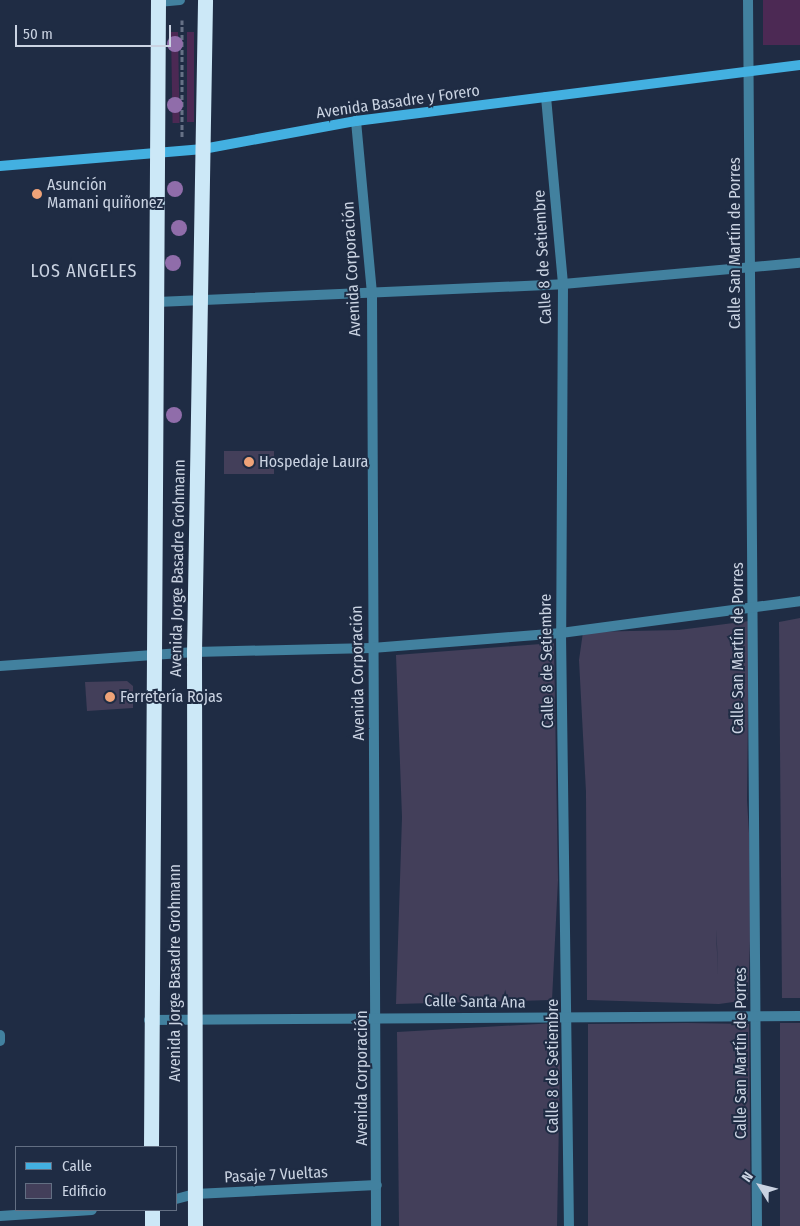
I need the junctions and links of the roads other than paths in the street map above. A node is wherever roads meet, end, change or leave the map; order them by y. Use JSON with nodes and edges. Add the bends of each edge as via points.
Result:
{"nodes":[{"id":1,"x":180,"y":0,"type":"edge"},
{"id":2,"x":206,"y":0,"type":"edge"},
{"id":3,"x":748,"y":0,"type":"edge"},
{"id":4,"x":158,"y":1,"type":"edge"},
{"id":5,"x":800,"y":65,"type":"edge"},
{"id":6,"x":749,"y":70,"type":"junction"},
{"id":7,"x":546,"y":97,"type":"junction"},
{"id":8,"x":356,"y":121,"type":"junction"},
{"id":9,"x":203,"y":149,"type":"junction"},
{"id":10,"x":158,"y":154,"type":"junction"},
{"id":11,"x":0,"y":166,"type":"edge"},
{"id":12,"x":800,"y":263,"type":"edge"},
{"id":13,"x":750,"y":266,"type":"junction"},
{"id":14,"x":563,"y":284,"type":"junction"},
{"id":15,"x":372,"y":294,"type":"junction"},
{"id":16,"x":199,"y":300,"type":"junction"},
{"id":17,"x":157,"y":302,"type":"junction"},
{"id":18,"x":800,"y":601,"type":"edge"},
{"id":19,"x":752,"y":606,"type":"junction"},
{"id":20,"x":560,"y":633,"type":"junction"},
{"id":21,"x":372,"y":648,"type":"junction"},
{"id":22,"x":194,"y":652,"type":"junction"},
{"id":23,"x":153,"y":658,"type":"junction"},
{"id":24,"x":0,"y":666,"type":"edge"},
{"id":25,"x":377,"y":1016,"type":"junction"},
{"id":26,"x":755,"y":1016,"type":"junction"},
{"id":27,"x":800,"y":1016,"type":"edge"},
{"id":28,"x":568,"y":1019,"type":"junction"},
{"id":29,"x":149,"y":1020,"type":"junction"},
{"id":30,"x":192,"y":1020,"type":"junction"},
{"id":31,"x":0,"y":1035,"type":"edge"},
{"id":32,"x":0,"y":1041,"type":"edge"},
{"id":33,"x":151,"y":1146,"type":"edge"},
{"id":34,"x":377,"y":1185,"type":"junction"},
{"id":35,"x":195,"y":1194,"type":"junction"},
{"id":36,"x":178,"y":1198,"type":"edge"},
{"id":37,"x":77,"y":1211,"type":"edge"},
{"id":38,"x":152,"y":1211,"type":"edge"},
{"id":39,"x":0,"y":1216,"type":"edge"},
{"id":40,"x":152,"y":1226,"type":"edge"},
{"id":41,"x":195,"y":1226,"type":"edge"},
{"id":42,"x":376,"y":1226,"type":"edge"},
{"id":43,"x":569,"y":1226,"type":"edge"},
{"id":44,"x":757,"y":1226,"type":"edge"}],
"edges":[{"from":1,"to":4,"type":"street"},
{"from":2,"to":9,"type":"highway","name":"Avenida Jorge Basadre Grohmann"},
{"from":3,"to":6,"type":"street","name":"Calle San Martín de Porres"},
{"from":4,"to":10,"type":"highway","name":"Avenida Jorge Basadre Grohmann"},
{"from":5,"to":6,"type":"street","name":"Avenida Basadre y Forero"},
{"from":6,"to":7,"type":"street","name":"Avenida Basadre y Forero"},
{"from":6,"to":13,"type":"street","name":"Calle San Martín de Porres"},
{"from":7,"to":8,"type":"street","name":"Avenida Basadre y Forero"},
{"from":7,"to":14,"type":"street","name":"Calle 8 de Setiembre"},
{"from":8,"to":9,"type":"street","name":"Avenida Basadre y Forero"},
{"from":8,"to":15,"type":"street","name":"Avenida Corporación"},
{"from":9,"to":10,"type":"street","name":"Avenida Basadre y Forero"},
{"from":9,"to":16,"type":"highway","name":"Avenida Jorge Basadre Grohmann"},
{"from":10,"to":11,"type":"street","name":"Avenida Basadre y Forero"},
{"from":10,"to":17,"type":"highway","name":"Avenida Jorge Basadre Grohmann"},
{"from":12,"to":13,"type":"street"},
{"from":13,"to":14,"type":"street"},
{"from":13,"to":19,"type":"street","name":"Calle San Martín de Porres"},
{"from":14,"to":15,"type":"street"},
{"from":14,"to":20,"type":"street","name":"Calle 8 de Setiembre"},
{"from":15,"to":16,"type":"street"},
{"from":15,"to":21,"type":"street","name":"Avenida Corporación"},
{"from":16,"to":17,"type":"street"},
{"from":16,"to":22,"type":"highway","name":"Avenida Jorge Basadre Grohmann"},
{"from":17,"to":23,"type":"highway","name":"Avenida Jorge Basadre Grohmann"},
{"from":18,"to":19,"type":"street"},
{"from":19,"to":20,"type":"street"},
{"from":19,"to":26,"type":"street","name":"Calle San Martín de Porres"},
{"from":20,"to":21,"type":"street"},
{"from":20,"to":28,"type":"street","name":"Calle 8 de Setiembre"},
{"from":21,"to":22,"type":"street"},
{"from":21,"to":25,"type":"street","name":"Avenida Corporación"},
{"from":22,"to":23,"type":"street"},
{"from":22,"to":30,"type":"highway","name":"Avenida Jorge Basadre Grohmann"},
{"from":23,"to":24,"type":"street"},
{"from":23,"to":29,"type":"highway","name":"Avenida Jorge Basadre Grohmann"},
{"from":25,"to":28,"type":"street","name":"Calle Santa Ana"},
{"from":25,"to":30,"type":"street","name":"Calle Santa Ana"},
{"from":25,"to":34,"type":"street","name":"Avenida Corporación"},
{"from":26,"to":27,"type":"street","name":"Calle Santa Ana"},
{"from":26,"to":28,"type":"street","name":"Calle Santa Ana"},
{"from":26,"to":44,"type":"street","name":"Calle San Martín de Porres"},
{"from":28,"to":43,"type":"street","name":"Calle 8 de Setiembre"},
{"from":29,"to":30,"type":"street","name":"Calle Santa Ana"},
{"from":29,"to":33,"type":"highway","name":"Avenida Jorge Basadre Grohmann"},
{"from":30,"to":35,"type":"highway","name":"Avenida Jorge Basadre Grohmann"},
{"from":31,"to":32,"type":"street"},
{"from":34,"to":35,"type":"street","name":"Pasaje 7 Vueltas"},
{"from":34,"to":42,"type":"street","name":"Avenida Corporación"},
{"from":35,"to":36,"type":"street","name":"Pasaje 7 Vueltas"},
{"from":35,"to":41,"type":"highway","name":"Avenida Jorge Basadre Grohmann"},
{"from":37,"to":39,"type":"street"},
{"from":38,"to":40,"type":"highway"}]}
